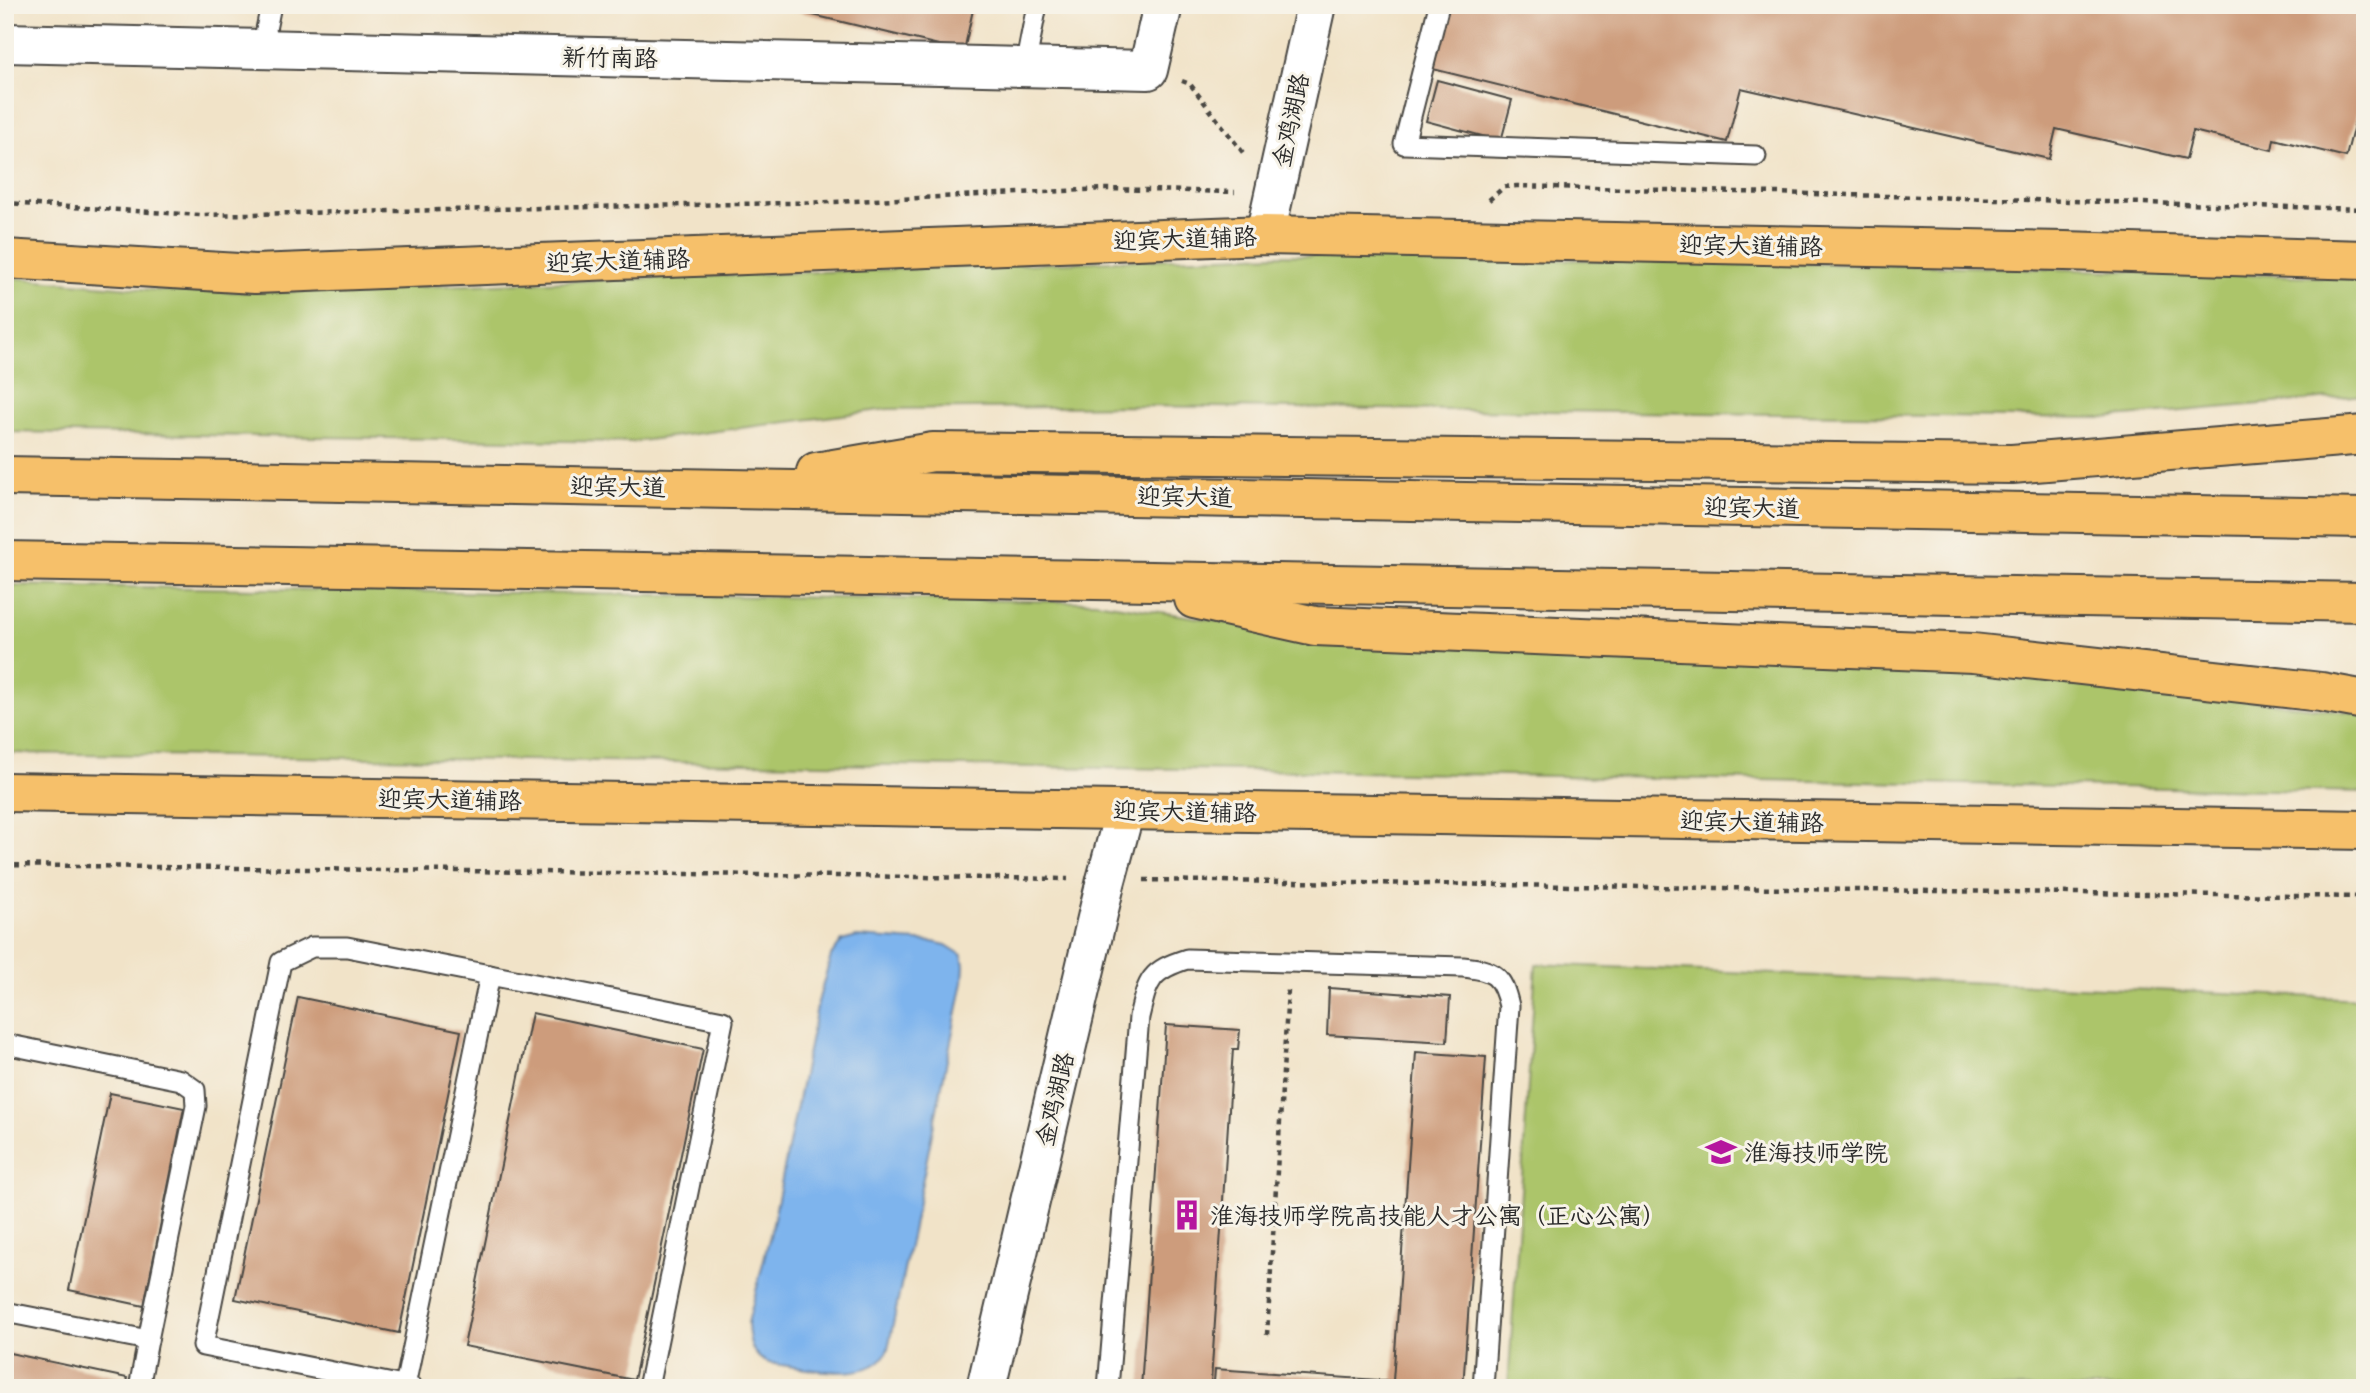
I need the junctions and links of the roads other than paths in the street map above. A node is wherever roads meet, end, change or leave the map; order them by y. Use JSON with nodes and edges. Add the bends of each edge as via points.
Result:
{"nodes":[{"id":1,"x":271,"y":5,"type":"edge"},
{"id":2,"x":1037,"y":5,"type":"edge"},
{"id":3,"x":1163,"y":5,"type":"edge"},
{"id":4,"x":1315,"y":5,"type":"edge"},
{"id":5,"x":1439,"y":5,"type":"edge"},
{"id":6,"x":5,"y":43,"type":"edge"},
{"id":7,"x":262,"y":49,"type":"junction"},
{"id":8,"x":1025,"y":67,"type":"junction"},
{"id":9,"x":1756,"y":156,"type":"dead end"},
{"id":10,"x":1265,"y":235,"type":"junction"},
{"id":11,"x":5,"y":259,"type":"edge"},
{"id":12,"x":2365,"y":260,"type":"edge"},
{"id":13,"x":2365,"y":435,"type":"edge"},
{"id":14,"x":5,"y":475,"type":"edge"},
{"id":15,"x":725,"y":487,"type":"junction"},
{"id":16,"x":2365,"y":518,"type":"edge"},
{"id":17,"x":5,"y":561,"type":"edge"},
{"id":18,"x":1121,"y":582,"type":"junction"},
{"id":19,"x":2365,"y":602,"type":"edge"},
{"id":20,"x":2365,"y":699,"type":"edge"},
{"id":21,"x":5,"y":792,"type":"edge"},
{"id":22,"x":1125,"y":810,"type":"junction"},
{"id":23,"x":2365,"y":830,"type":"edge"},
{"id":24,"x":490,"y":975,"type":"junction"},
{"id":25,"x":5,"y":1044,"type":"edge"},
{"id":26,"x":5,"y":1312,"type":"edge"},
{"id":27,"x":148,"y":1340,"type":"junction"},
{"id":28,"x":409,"y":1387,"type":"edge"},
{"id":29,"x":139,"y":1388,"type":"edge"},
{"id":30,"x":648,"y":1388,"type":"edge"},
{"id":31,"x":986,"y":1388,"type":"edge"},
{"id":32,"x":1108,"y":1388,"type":"edge"},
{"id":33,"x":1483,"y":1388,"type":"edge"}],
"edges":[{"from":1,"to":7,"type":"lane"},
{"from":2,"to":8,"type":"lane"},
{"from":3,"to":8,"type":"street","name":"新竹南路","via":[[1148,70]]},
{"from":4,"to":10,"type":"street","name":"金鸡湖路"},
{"from":5,"to":9,"type":"lane","via":[[1404,144]]},
{"from":6,"to":7,"type":"street","name":"新竹南路"},
{"from":7,"to":8,"type":"street","name":"新竹南路"},
{"from":10,"to":11,"type":"main road","name":"迎宾大道辅路","via":[[255,274]]},
{"from":10,"to":12,"type":"main road","name":"迎宾大道辅路"},
{"from":13,"to":15,"type":"main road","via":[[2012,464],[933,452]]},
{"from":14,"to":15,"type":"main road","name":"迎宾大道"},
{"from":15,"to":16,"type":"main road","name":"迎宾大道"},
{"from":17,"to":18,"type":"main road"},
{"from":18,"to":19,"type":"main road"},
{"from":18,"to":20,"type":"main road","via":[[1315,626],[1973,653]]},
{"from":21,"to":22,"type":"main road","name":"迎宾大道辅路"},
{"from":22,"to":23,"type":"main road","name":"迎宾大道辅路"},
{"from":22,"to":31,"type":"street","name":"金鸡湖路"},
{"from":24,"to":28,"type":"lane"},
{"from":24,"to":28,"type":"lane","via":[[347,947],[312,947],[281,962],[203,1346]]},
{"from":24,"to":30,"type":"lane","via":[[723,1021]]},
{"from":25,"to":27,"type":"lane","via":[[181,1080],[195,1090],[196,1106]]},
{"from":26,"to":27,"type":"lane"},
{"from":27,"to":29,"type":"lane"},
{"from":32,"to":33,"type":"lane","via":[[1139,1017],[1152,976],[1187,959],[1485,969],[1505,989],[1509,1006]]}]}
